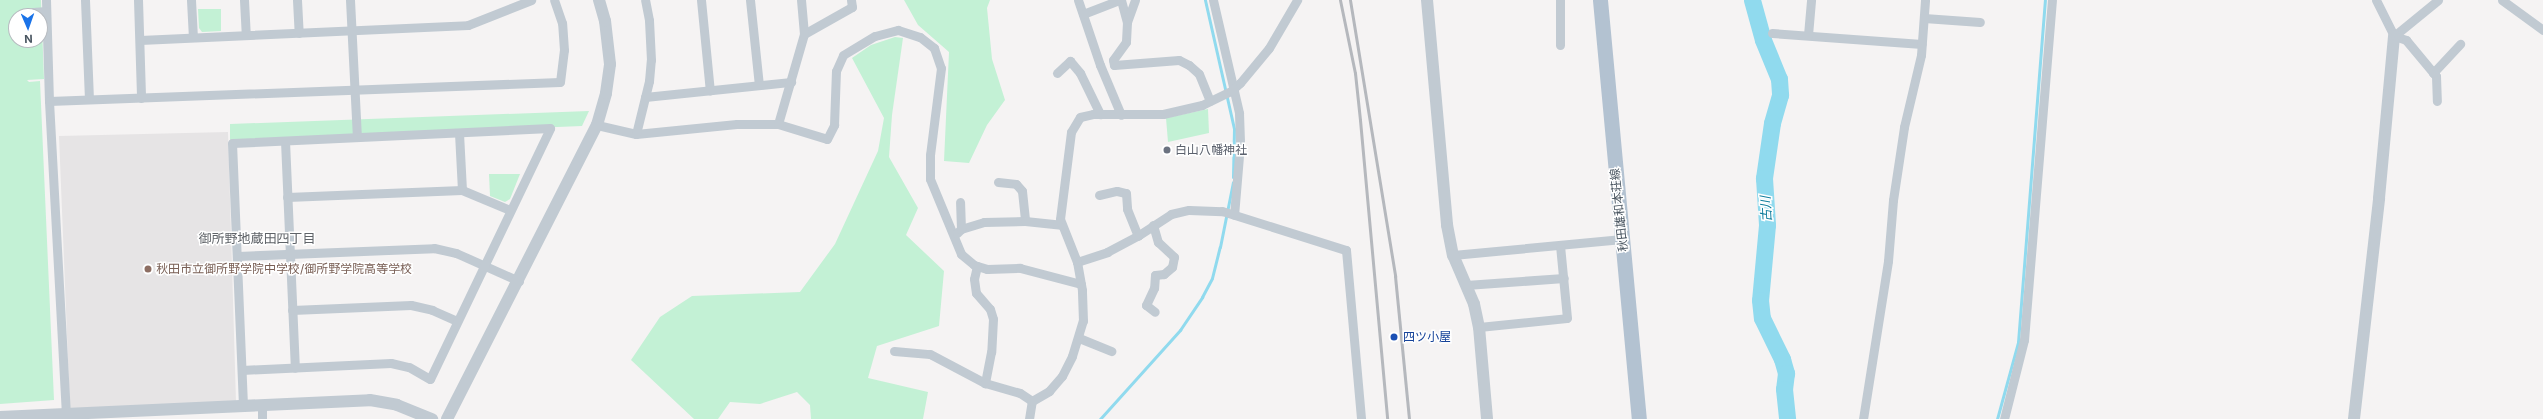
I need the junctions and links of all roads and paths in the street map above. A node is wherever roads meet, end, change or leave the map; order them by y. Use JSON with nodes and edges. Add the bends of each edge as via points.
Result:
{"nodes":[{"id":1,"x":85,"y":0,"type":"edge"},
{"id":2,"x":138,"y":0,"type":"edge"},
{"id":3,"x":191,"y":0,"type":"edge"},
{"id":4,"x":244,"y":0,"type":"edge"},
{"id":5,"x":297,"y":0,"type":"edge"},
{"id":6,"x":350,"y":0,"type":"edge"},
{"id":7,"x":531,"y":0,"type":"edge"},
{"id":8,"x":554,"y":0,"type":"edge"},
{"id":9,"x":599,"y":0,"type":"edge"},
{"id":10,"x":644,"y":0,"type":"edge"},
{"id":11,"x":701,"y":0,"type":"edge"},
{"id":12,"x":750,"y":0,"type":"edge"},
{"id":13,"x":801,"y":0,"type":"edge"},
{"id":14,"x":851,"y":0,"type":"edge"},
{"id":15,"x":1078,"y":0,"type":"edge"},
{"id":16,"x":1120,"y":0,"type":"edge"},
{"id":17,"x":1134,"y":0,"type":"edge"},
{"id":18,"x":1213,"y":0,"type":"edge"},
{"id":19,"x":1297,"y":0,"type":"edge"},
{"id":20,"x":1427,"y":0,"type":"edge"},
{"id":21,"x":1560,"y":0,"type":"edge"},
{"id":22,"x":1600,"y":0,"type":"edge"},
{"id":23,"x":1811,"y":0,"type":"edge"},
{"id":24,"x":1925,"y":0,"type":"edge"},
{"id":25,"x":2052,"y":0,"type":"edge"},
{"id":26,"x":2376,"y":0,"type":"edge"},
{"id":27,"x":2438,"y":0,"type":"edge"},
{"id":28,"x":2502,"y":0,"type":"edge"},
{"id":29,"x":1083,"y":14,"type":"junction"},
{"id":30,"x":1924,"y":18,"type":"junction"},
{"id":31,"x":1127,"y":22,"type":"junction"},
{"id":32,"x":1980,"y":22,"type":"dead end"},
{"id":33,"x":2543,"y":30,"type":"edge"},
{"id":34,"x":352,"y":31,"type":"junction"},
{"id":35,"x":299,"y":33,"type":"junction"},
{"id":36,"x":1772,"y":33,"type":"dead end"},
{"id":37,"x":804,"y":34,"type":"junction"},
{"id":38,"x":246,"y":35,"type":"junction"},
{"id":39,"x":1808,"y":36,"type":"junction"},
{"id":40,"x":2394,"y":36,"type":"junction"},
{"id":41,"x":193,"y":37,"type":"junction"},
{"id":42,"x":140,"y":40,"type":"junction"},
{"id":43,"x":1922,"y":44,"type":"junction"},
{"id":44,"x":2460,"y":44,"type":"dead end"},
{"id":45,"x":1560,"y":45,"type":"dead end"},
{"id":46,"x":47,"y":48,"type":"edge"},
{"id":47,"x":1114,"y":65,"type":"junction"},
{"id":48,"x":1103,"y":72,"type":"junction"},
{"id":49,"x":1057,"y":73,"type":"dead end"},
{"id":50,"x":2433,"y":73,"type":"junction"},
{"id":51,"x":791,"y":82,"type":"junction"},
{"id":52,"x":759,"y":85,"type":"junction"},
{"id":53,"x":354,"y":90,"type":"junction"},
{"id":54,"x":710,"y":90,"type":"junction"},
{"id":55,"x":1232,"y":90,"type":"junction"},
{"id":56,"x":645,"y":97,"type":"junction"},
{"id":57,"x":141,"y":98,"type":"junction"},
{"id":58,"x":89,"y":99,"type":"junction"},
{"id":59,"x":49,"y":101,"type":"junction"},
{"id":60,"x":1210,"y":101,"type":"junction"},
{"id":61,"x":2437,"y":101,"type":"dead end"},
{"id":62,"x":1100,"y":114,"type":"junction"},
{"id":63,"x":1121,"y":115,"type":"junction"},
{"id":64,"x":778,"y":124,"type":"junction"},
{"id":65,"x":598,"y":125,"type":"junction"},
{"id":66,"x":459,"y":133,"type":"junction"},
{"id":67,"x":636,"y":134,"type":"junction"},
{"id":68,"x":356,"y":138,"type":"junction"},
{"id":69,"x":285,"y":141,"type":"junction"},
{"id":70,"x":998,"y":182,"type":"dead end"},
{"id":71,"x":462,"y":190,"type":"junction"},
{"id":72,"x":1100,"y":195,"type":"dead end"},
{"id":73,"x":287,"y":197,"type":"junction"},
{"id":74,"x":960,"y":202,"type":"dead end"},
{"id":75,"x":510,"y":210,"type":"junction"},
{"id":76,"x":1230,"y":214,"type":"junction"},
{"id":77,"x":1025,"y":221,"type":"junction"},
{"id":78,"x":1061,"y":225,"type":"junction"},
{"id":79,"x":1153,"y":225,"type":"junction"},
{"id":80,"x":958,"y":232,"type":"junction"},
{"id":81,"x":1138,"y":236,"type":"junction"},
{"id":82,"x":1622,"y":240,"type":"junction"},
{"id":83,"x":1560,"y":245,"type":"junction"},
{"id":84,"x":290,"y":254,"type":"junction"},
{"id":85,"x":1453,"y":255,"type":"junction"},
{"id":86,"x":238,"y":256,"type":"junction"},
{"id":87,"x":1077,"y":262,"type":"junction"},
{"id":88,"x":483,"y":266,"type":"junction"},
{"id":89,"x":977,"y":266,"type":"junction"},
{"id":90,"x":1564,"y":278,"type":"junction"},
{"id":91,"x":519,"y":281,"type":"junction"},
{"id":92,"x":1080,"y":284,"type":"junction"},
{"id":93,"x":1466,"y":285,"type":"junction"},
{"id":94,"x":292,"y":310,"type":"junction"},
{"id":95,"x":1155,"y":312,"type":"dead end"},
{"id":96,"x":457,"y":321,"type":"junction"},
{"id":97,"x":1479,"y":327,"type":"junction"},
{"id":98,"x":1079,"y":338,"type":"junction"},
{"id":99,"x":894,"y":351,"type":"dead end"},
{"id":100,"x":1110,"y":351,"type":"dead end"},
{"id":101,"x":295,"y":368,"type":"junction"},
{"id":102,"x":242,"y":370,"type":"junction"},
{"id":103,"x":985,"y":383,"type":"junction"},
{"id":104,"x":1032,"y":401,"type":"junction"},
{"id":105,"x":262,"y":405,"type":"junction"},
{"id":106,"x":243,"y":406,"type":"junction"},
{"id":107,"x":66,"y":414,"type":"junction"},
{"id":108,"x":0,"y":417,"type":"edge"},
{"id":109,"x":262,"y":419,"type":"edge"},
{"id":110,"x":432,"y":419,"type":"edge"},
{"id":111,"x":447,"y":419,"type":"edge"},
{"id":112,"x":1029,"y":419,"type":"edge"},
{"id":113,"x":1361,"y":419,"type":"edge"},
{"id":114,"x":1487,"y":419,"type":"edge"},
{"id":115,"x":1639,"y":419,"type":"edge"},
{"id":116,"x":1863,"y":419,"type":"edge"},
{"id":117,"x":2004,"y":419,"type":"edge"},
{"id":118,"x":2354,"y":419,"type":"edge"}],
"edges":[{"from":1,"to":58,"type":"street"},
{"from":2,"to":42,"type":"street"},
{"from":3,"to":41,"type":"street"},
{"from":4,"to":38,"type":"street"},
{"from":5,"to":35,"type":"street"},
{"from":6,"to":34,"type":"street"},
{"from":7,"to":34,"type":"street","via":[[468,25]]},
{"from":8,"to":53,"type":"street","via":[[562,23],[564,50],[560,82]]},
{"from":9,"to":65,"type":"street","via":[[605,20],[610,64]]},
{"from":10,"to":56,"type":"street","via":[[649,20],[650,60]]},
{"from":11,"to":54,"type":"street"},
{"from":12,"to":52,"type":"street"},
{"from":13,"to":37,"type":"street"},
{"from":14,"to":37,"type":"street","via":[[852,7]]},
{"from":15,"to":29,"type":"street"},
{"from":16,"to":29,"type":"street"},
{"from":16,"to":31,"type":"street"},
{"from":17,"to":31,"type":"street"},
{"from":18,"to":55,"type":"street"},
{"from":19,"to":55,"type":"street","via":[[1269,48]]},
{"from":20,"to":85,"type":"street"},
{"from":21,"to":45,"type":"street"},
{"from":22,"to":82,"type":"main road","name":"秋田雄和本荘線"},
{"from":23,"to":39,"type":"street"},
{"from":24,"to":30,"type":"street"},
{"from":25,"to":117,"type":"street","via":[[2024,340]]},
{"from":26,"to":40,"type":"street"},
{"from":27,"to":40,"type":"street"},
{"from":28,"to":33,"type":"street"},
{"from":29,"to":48,"type":"street"},
{"from":30,"to":32,"type":"street"},
{"from":30,"to":43,"type":"street"},
{"from":31,"to":47,"type":"street","via":[[1126,42],[1113,60]]},
{"from":34,"to":35,"type":"street"},
{"from":34,"to":53,"type":"street"},
{"from":35,"to":38,"type":"street"},
{"from":36,"to":39,"type":"street"},
{"from":37,"to":51,"type":"street"},
{"from":38,"to":41,"type":"street"},
{"from":39,"to":43,"type":"street"},
{"from":40,"to":50,"type":"street","via":[[2406,40]]},
{"from":40,"to":118,"type":"street"},
{"from":41,"to":42,"type":"street"},
{"from":42,"to":57,"type":"street"},
{"from":43,"to":116,"type":"street","via":[[1904,127],[1894,193],[1887,268]]},
{"from":44,"to":50,"type":"street"},
{"from":46,"to":59,"type":"street"},
{"from":47,"to":48,"type":"street"},
{"from":47,"to":60,"type":"street","via":[[1179,60],[1199,74]]},
{"from":48,"to":63,"type":"street"},
{"from":49,"to":62,"type":"street","via":[[1070,61],[1083,79]]},
{"from":50,"to":61,"type":"street","via":[[2437,82]]},
{"from":51,"to":52,"type":"street"},
{"from":51,"to":64,"type":"street"},
{"from":52,"to":54,"type":"street"},
{"from":53,"to":57,"type":"street"},
{"from":53,"to":68,"type":"street"},
{"from":54,"to":56,"type":"street"},
{"from":55,"to":60,"type":"street"},
{"from":55,"to":76,"type":"street","via":[[1239,113],[1240,144]]},
{"from":56,"to":67,"type":"street"},
{"from":57,"to":58,"type":"street"},
{"from":58,"to":59,"type":"street"},
{"from":59,"to":107,"type":"street"},
{"from":60,"to":63,"type":"street","via":[[1163,114]]},
{"from":62,"to":63,"type":"street"},
{"from":62,"to":78,"type":"street","via":[[1080,117],[1071,132]]},
{"from":64,"to":67,"type":"street","via":[[737,124]]},
{"from":64,"to":80,"type":"street","via":[[827,139],[834,125],[836,71],[843,55],[874,36],[898,30],[920,37],[934,48],[940,68],[930,155],[930,179]]},
{"from":65,"to":67,"type":"street"},
{"from":65,"to":91,"type":"street"},
{"from":66,"to":68,"type":"street"},
{"from":66,"to":71,"type":"street"},
{"from":66,"to":75,"type":"street","via":[[550,128]]},
{"from":68,"to":69,"type":"street"},
{"from":69,"to":73,"type":"street"},
{"from":69,"to":86,"type":"street","via":[[232,143]]},
{"from":70,"to":77,"type":"street","via":[[1016,184],[1022,191]]},
{"from":71,"to":73,"type":"street"},
{"from":71,"to":75,"type":"street"},
{"from":72,"to":81,"type":"street","via":[[1117,191],[1126,193],[1127,209]]},
{"from":73,"to":84,"type":"street"},
{"from":74,"to":80,"type":"street"},
{"from":75,"to":88,"type":"street"},
{"from":76,"to":79,"type":"street","via":[[1189,210],[1171,214]]},
{"from":76,"to":113,"type":"street","via":[[1346,250]]},
{"from":77,"to":78,"type":"street"},
{"from":77,"to":80,"type":"street","via":[[984,222]]},
{"from":78,"to":87,"type":"street"},
{"from":79,"to":81,"type":"street"},
{"from":79,"to":95,"type":"street","via":[[1158,242],[1174,257],[1172,267],[1164,274],[1154,275],[1154,288],[1146,305]]},
{"from":80,"to":89,"type":"street","via":[[962,254]]},
{"from":81,"to":87,"type":"street","via":[[1107,252]]},
{"from":82,"to":83,"type":"street"},
{"from":82,"to":115,"type":"main road","name":"秋田雄和本荘線"},
{"from":83,"to":85,"type":"street"},
{"from":83,"to":90,"type":"street"},
{"from":84,"to":86,"type":"street"},
{"from":84,"to":88,"type":"street","via":[[434,248],[456,253]]},
{"from":84,"to":94,"type":"street"},
{"from":85,"to":93,"type":"street"},
{"from":86,"to":102,"type":"street"},
{"from":87,"to":92,"type":"street"},
{"from":88,"to":91,"type":"street"},
{"from":88,"to":96,"type":"street"},
{"from":89,"to":92,"type":"street","via":[[987,269],[1020,268]]},
{"from":89,"to":103,"type":"street","via":[[974,279],[976,293],[990,309],[993,319],[991,352]]},
{"from":90,"to":93,"type":"street"},
{"from":90,"to":97,"type":"street","via":[[1567,318]]},
{"from":91,"to":111,"type":"street"},
{"from":92,"to":98,"type":"street","via":[[1083,321]]},
{"from":93,"to":97,"type":"street"},
{"from":94,"to":96,"type":"street","via":[[411,305],[432,310]]},
{"from":94,"to":101,"type":"street"},
{"from":96,"to":101,"type":"street","via":[[430,379],[409,367],[391,363]]},
{"from":97,"to":114,"type":"street"},
{"from":98,"to":100,"type":"street"},
{"from":98,"to":104,"type":"street","via":[[1062,376],[1049,391]]},
{"from":99,"to":103,"type":"street","via":[[930,354]]},
{"from":101,"to":102,"type":"street"},
{"from":102,"to":106,"type":"street"},
{"from":103,"to":104,"type":"street","via":[[1020,393]]},
{"from":104,"to":112,"type":"street"},
{"from":105,"to":106,"type":"street"},
{"from":105,"to":109,"type":"street"},
{"from":105,"to":110,"type":"street","via":[[370,400],[397,405]]},
{"from":106,"to":107,"type":"street"},
{"from":107,"to":108,"type":"street"}]}
